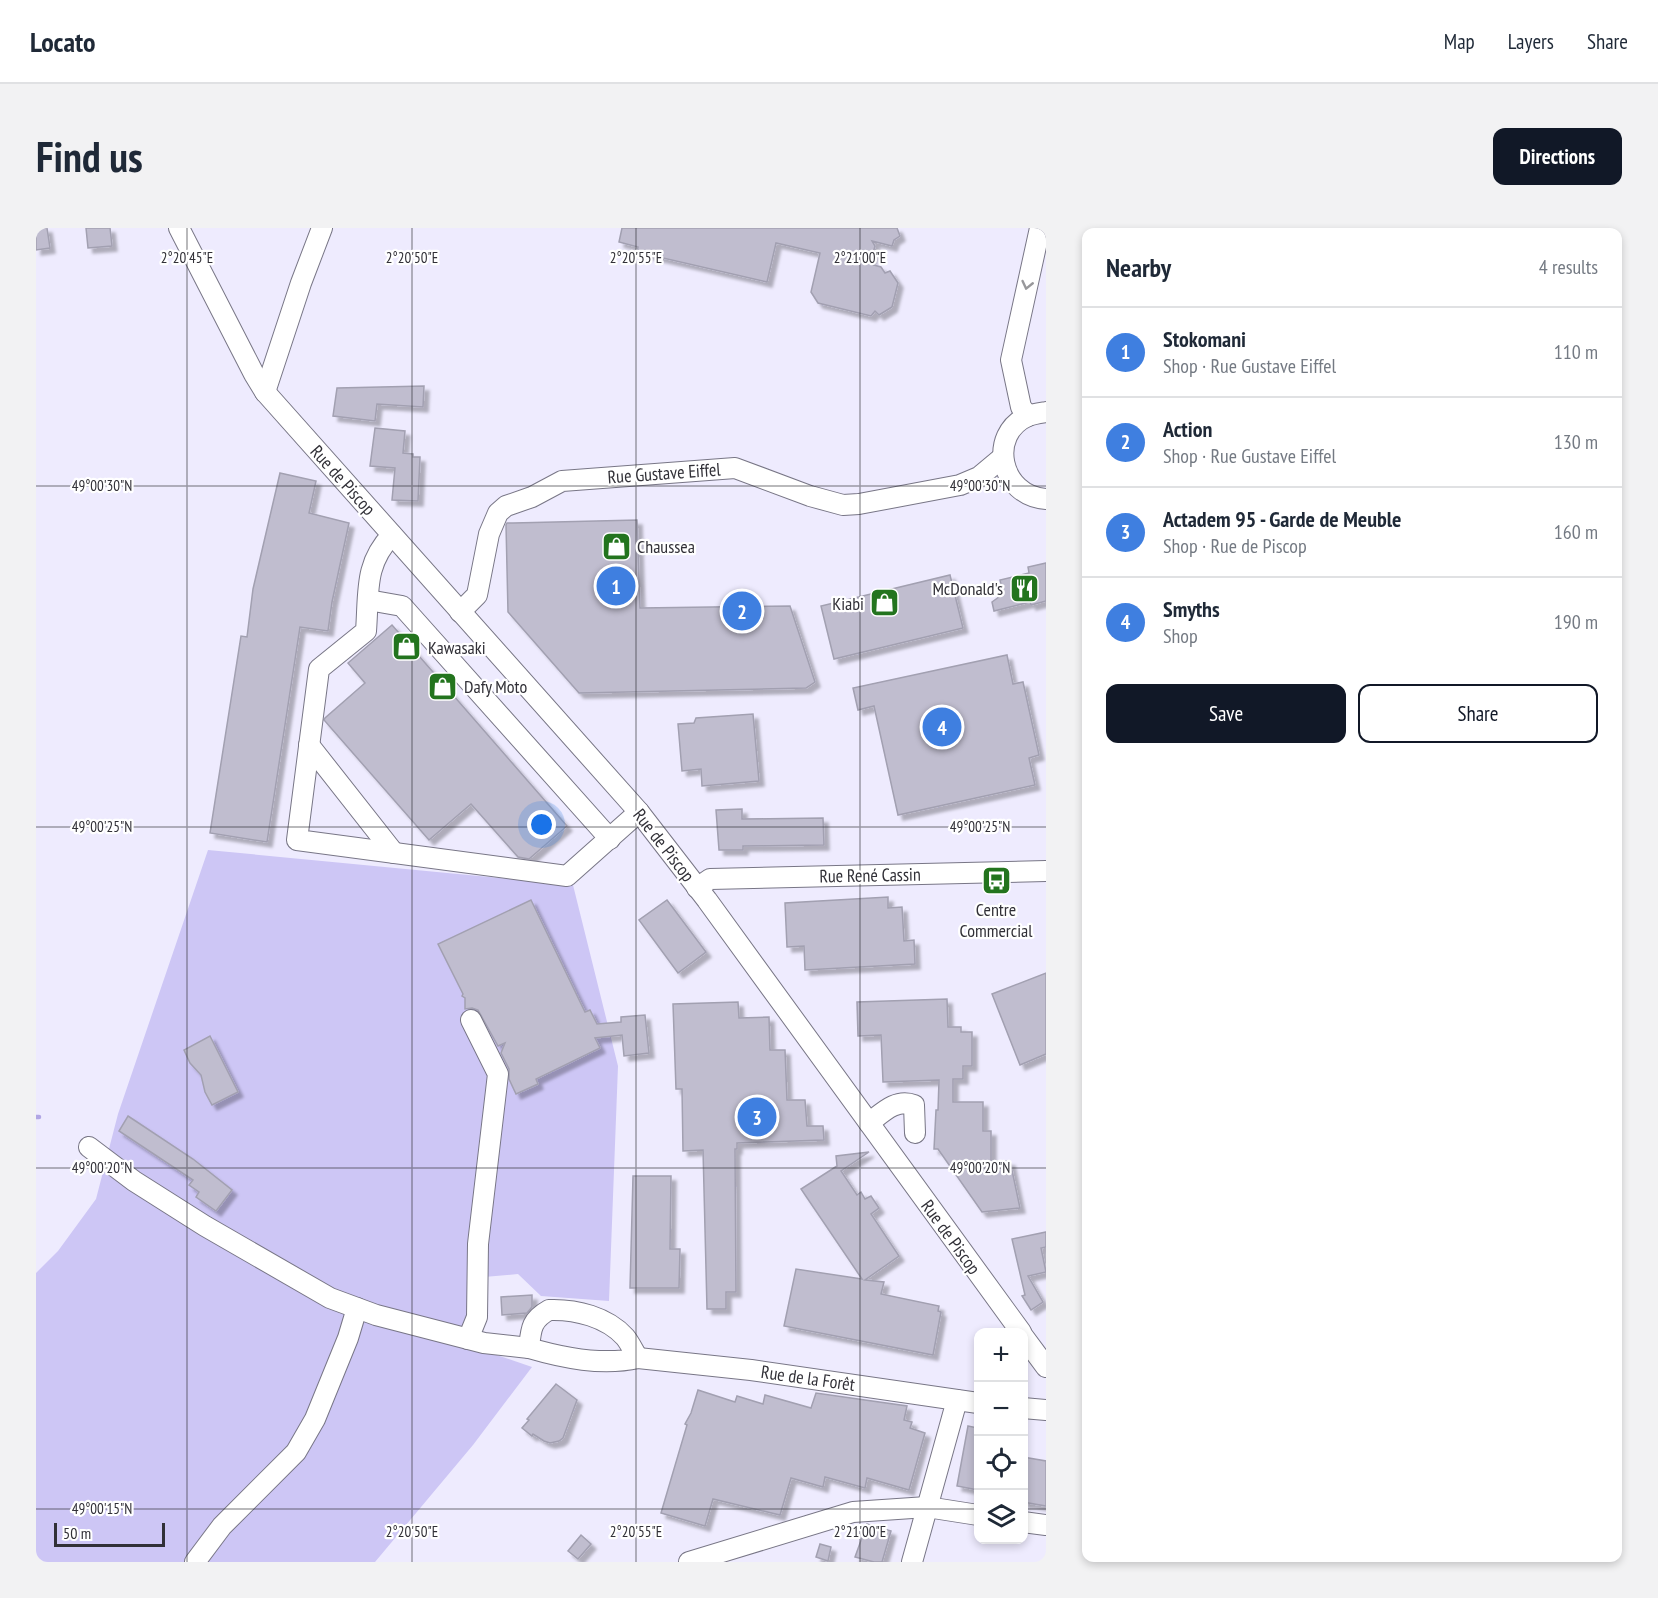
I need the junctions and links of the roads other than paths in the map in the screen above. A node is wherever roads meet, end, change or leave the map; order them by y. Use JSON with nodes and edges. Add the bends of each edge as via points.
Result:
{"nodes":[{"id":1,"x":179,"y":228,"type":"edge"},
{"id":2,"x":322,"y":228,"type":"edge"},
{"id":3,"x":330,"y":228,"type":"edge"},
{"id":4,"x":1040,"y":228,"type":"edge"},
{"id":5,"x":294,"y":308,"type":"junction"},
{"id":6,"x":265,"y":392,"type":"junction"},
{"id":7,"x":1037,"y":414,"type":"edge"},
{"id":8,"x":1003,"y":457,"type":"junction"},
{"id":9,"x":1046,"y":499,"type":"edge"},
{"id":10,"x":392,"y":535,"type":"junction"},
{"id":11,"x":368,"y":600,"type":"junction"},
{"id":12,"x":460,"y":612,"type":"junction"},
{"id":13,"x":309,"y":745,"type":"junction"},
{"id":14,"x":639,"y":812,"type":"junction"},
{"id":15,"x":610,"y":839,"type":"junction"},
{"id":16,"x":394,"y":853,"type":"junction"},
{"id":17,"x":1046,"y":871,"type":"edge"},
{"id":18,"x":698,"y":888,"type":"junction"},
{"id":19,"x":471,"y":1020,"type":"dead end"},
{"id":20,"x":868,"y":1123,"type":"junction"},
{"id":21,"x":915,"y":1133,"type":"dead end"},
{"id":22,"x":88,"y":1147,"type":"dead end"},
{"id":23,"x":357,"y":1308,"type":"junction"},
{"id":24,"x":1018,"y":1328,"type":"edge"},
{"id":25,"x":476,"y":1341,"type":"junction"},
{"id":26,"x":1028,"y":1342,"type":"edge"},
{"id":27,"x":529,"y":1348,"type":"junction"},
{"id":28,"x":638,"y":1358,"type":"junction"},
{"id":29,"x":1046,"y":1367,"type":"edge"},
{"id":30,"x":957,"y":1400,"type":"junction"},
{"id":31,"x":974,"y":1402,"type":"edge"},
{"id":32,"x":1028,"y":1408,"type":"edge"},
{"id":33,"x":1046,"y":1410,"type":"edge"},
{"id":34,"x":927,"y":1507,"type":"junction"},
{"id":35,"x":974,"y":1514,"type":"edge"},
{"id":36,"x":1028,"y":1523,"type":"edge"},
{"id":37,"x":1046,"y":1525,"type":"edge"},
{"id":38,"x":195,"y":1562,"type":"edge"},
{"id":39,"x":689,"y":1562,"type":"edge"},
{"id":40,"x":912,"y":1562,"type":"edge"}],
"edges":[{"from":1,"to":6,"type":"street","name":"Rue de Piscop"},
{"from":2,"to":5,"type":"street"},
{"from":3,"to":5,"type":"street","via":[[307,287]]},
{"from":4,"to":7,"type":"street","one_way":true,"via":[[1011,360],[1021,407]]},
{"from":5,"to":6,"type":"street"},
{"from":6,"to":10,"type":"street","name":"Rue de Piscop"},
{"from":7,"to":8,"type":"street","via":[[1016,424],[1005,442]]},
{"from":8,"to":9,"type":"street","via":[[1008,476],[1022,492]]},
{"from":8,"to":12,"type":"street","name":"Rue Gustave Eiffel","via":[[979,477],[960,485],[843,505],[735,468],[562,481],[498,513],[489,534],[477,595]]},
{"from":10,"to":11,"type":"street","via":[[380,547],[371,567]]},
{"from":10,"to":12,"type":"street","name":"Rue de Piscop"},
{"from":11,"to":13,"type":"street","via":[[366,631],[319,669]]},
{"from":11,"to":15,"type":"street","via":[[402,606]]},
{"from":12,"to":14,"type":"street","name":"Rue de Piscop"},
{"from":13,"to":16,"type":"street"},
{"from":13,"to":16,"type":"street","via":[[297,840]]},
{"from":14,"to":15,"type":"street"},
{"from":14,"to":18,"type":"street","name":"Rue de Piscop"},
{"from":15,"to":16,"type":"street","via":[[567,876]]},
{"from":17,"to":18,"type":"street","name":"Rue René Cassin","via":[[710,879]]},
{"from":18,"to":20,"type":"street","name":"Rue de Piscop"},
{"from":19,"to":25,"type":"street","via":[[498,1074],[478,1244]]},
{"from":20,"to":21,"type":"street","via":[[888,1108],[909,1103],[914,1105]]},
{"from":20,"to":24,"type":"street","name":"Rue de Piscop"},
{"from":22,"to":23,"type":"street","name":"Rue de la Forêt","via":[[205,1226],[330,1298]]},
{"from":23,"to":25,"type":"street","name":"Rue de la Forêt"},
{"from":23,"to":38,"type":"street","via":[[315,1419],[296,1452],[222,1526]]},
{"from":25,"to":27,"type":"street","name":"Rue de la Forêt"},
{"from":26,"to":29,"type":"street","name":"Rue de Piscop"},
{"from":27,"to":28,"type":"street","name":"Rue de la Forêt","via":[[551,1355],[616,1363]]},
{"from":27,"to":28,"type":"street","via":[[530,1333],[538,1317],[549,1310],[562,1310],[595,1317],[612,1327]]},
{"from":28,"to":30,"type":"street","name":"Rue de la Forêt"},
{"from":30,"to":31,"type":"street","name":"Rue de la Forêt"},
{"from":30,"to":34,"type":"street"},
{"from":32,"to":33,"type":"street"},
{"from":34,"to":35,"type":"street"},
{"from":34,"to":39,"type":"street","via":[[853,1512]]},
{"from":34,"to":40,"type":"street"},
{"from":36,"to":37,"type":"street"}]}
